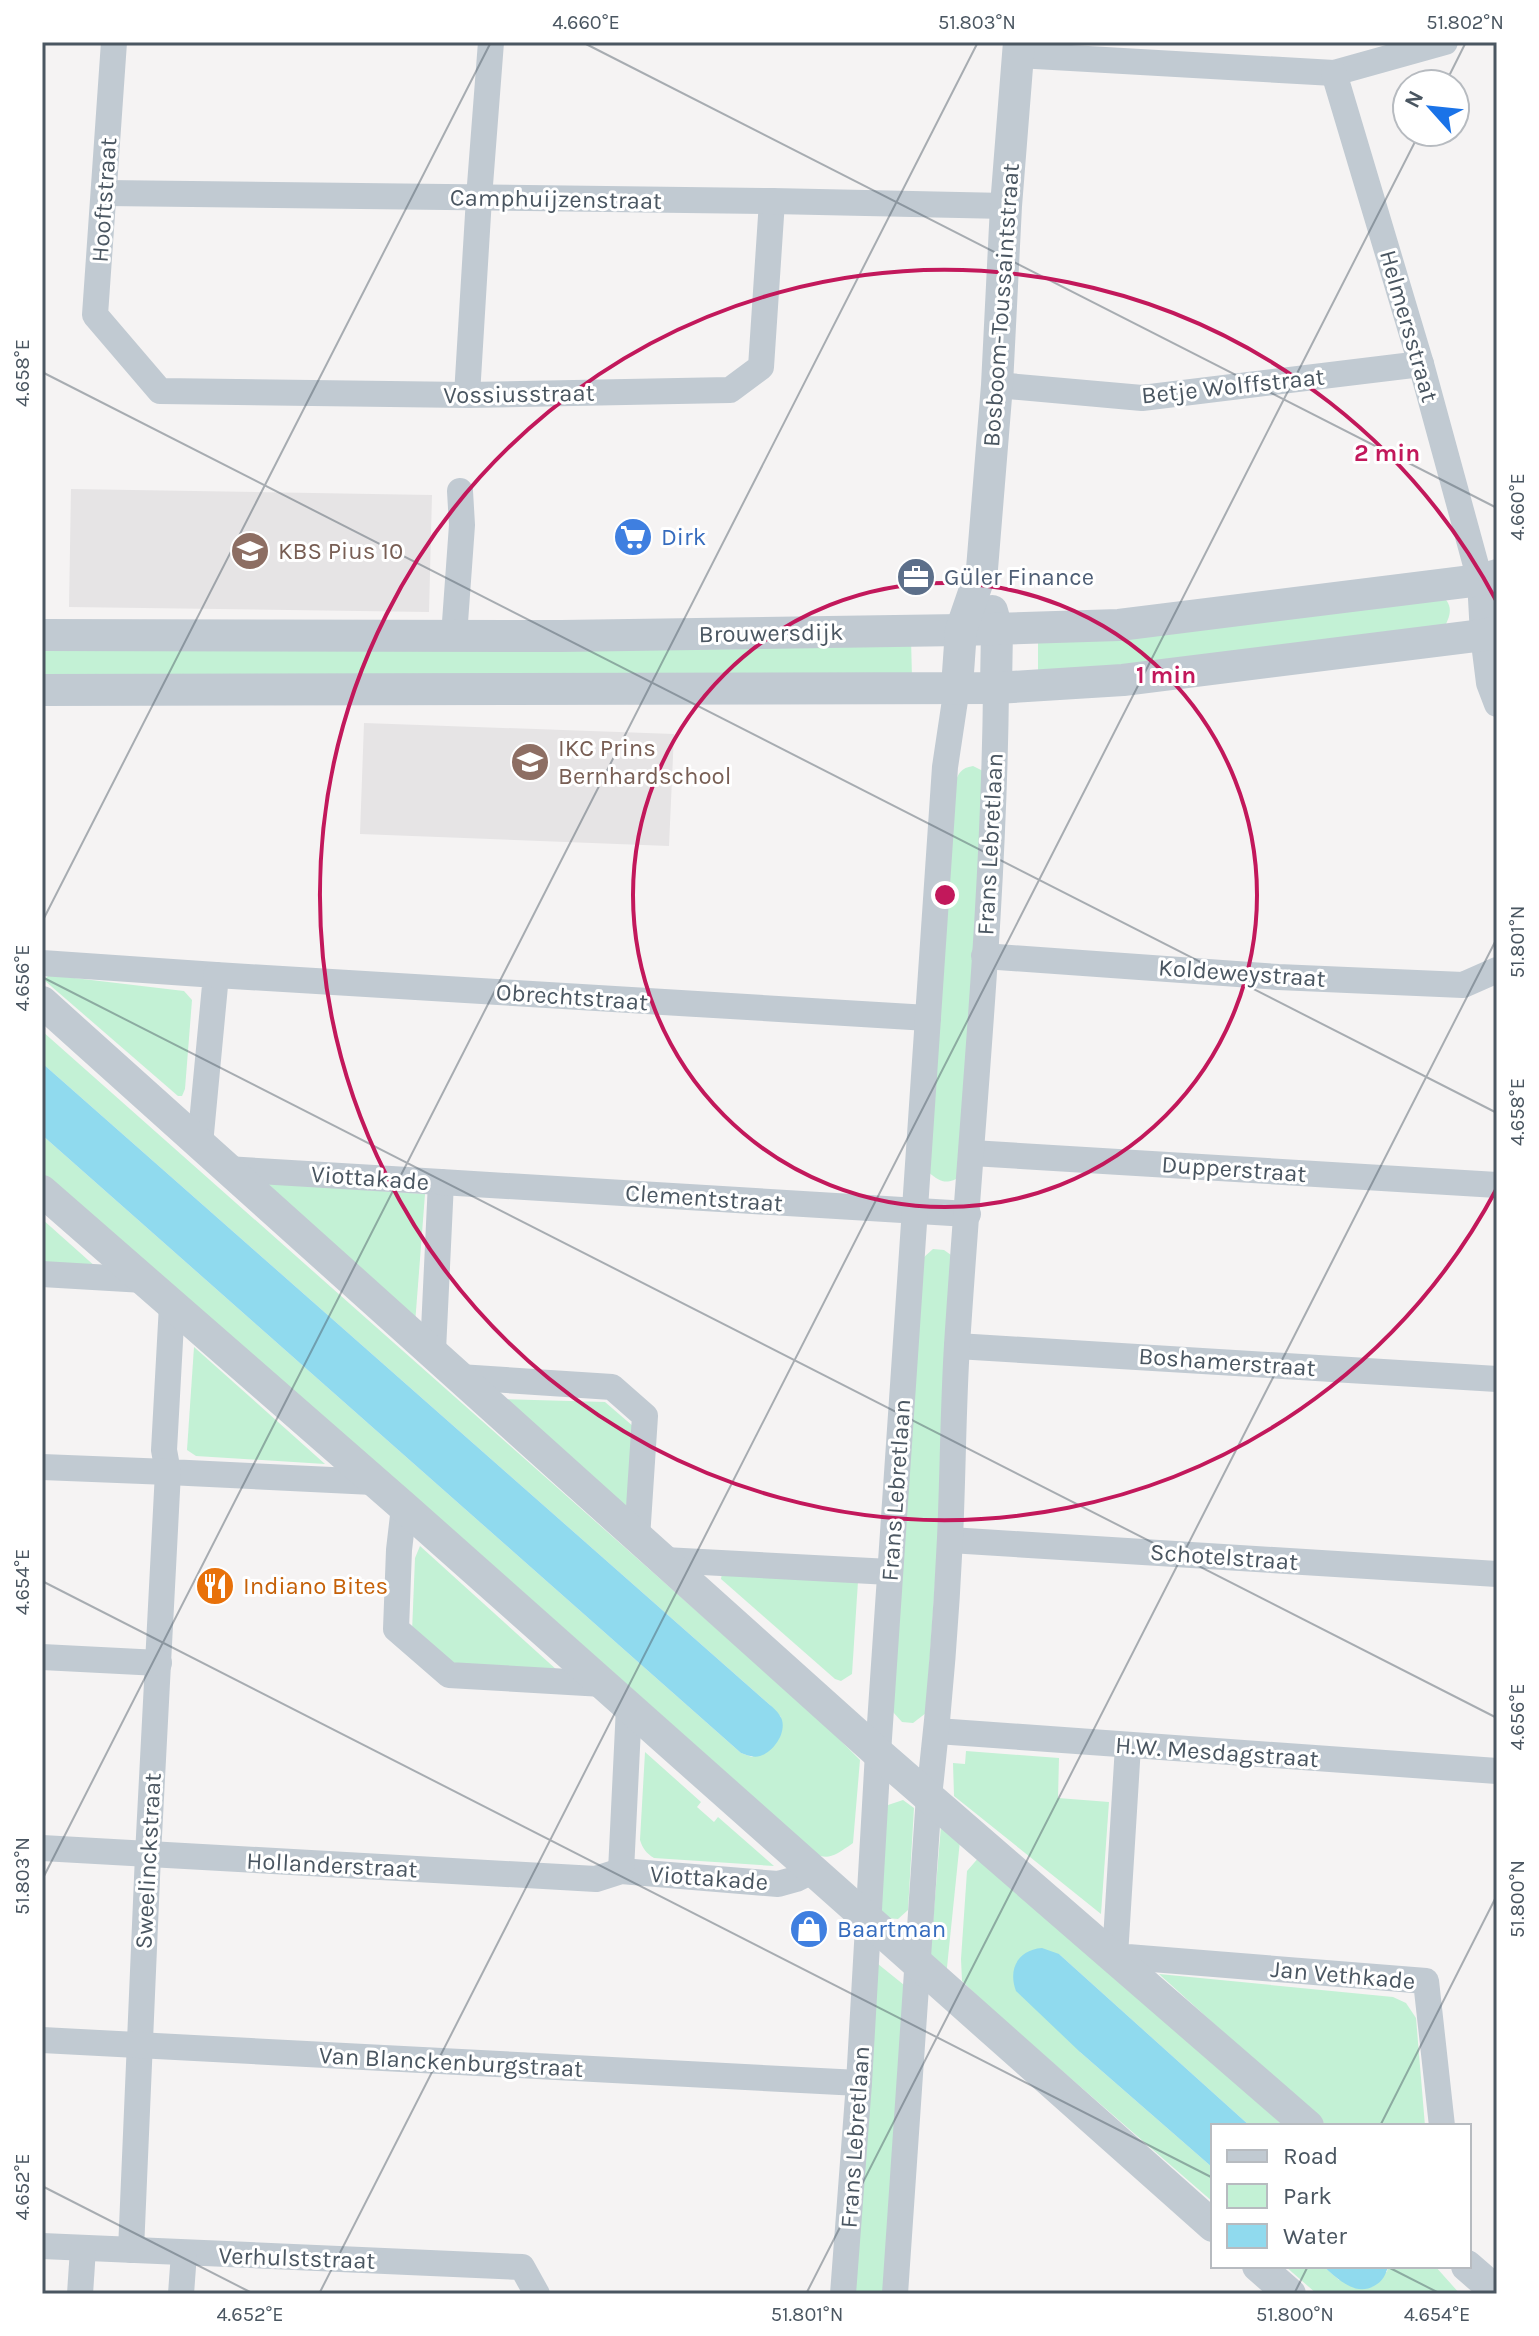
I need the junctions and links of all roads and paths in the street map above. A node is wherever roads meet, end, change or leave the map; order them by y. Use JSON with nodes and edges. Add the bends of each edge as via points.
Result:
{"nodes":[{"id":1,"x":114,"y":42,"type":"edge"},
{"id":2,"x":491,"y":42,"type":"edge"},
{"id":3,"x":1445,"y":42,"type":"edge"},
{"id":4,"x":1019,"y":48,"type":"edge"},
{"id":5,"x":1334,"y":73,"type":"junction"},
{"id":6,"x":105,"y":193,"type":"junction"},
{"id":7,"x":479,"y":198,"type":"junction"},
{"id":8,"x":772,"y":201,"type":"junction"},
{"id":9,"x":1006,"y":206,"type":"junction"},
{"id":10,"x":123,"y":347,"type":"joint"},
{"id":11,"x":1421,"y":364,"type":"junction"},
{"id":12,"x":997,"y":385,"type":"junction"},
{"id":13,"x":467,"y":395,"type":"junction"},
{"id":14,"x":460,"y":491,"type":"dead end"},
{"id":15,"x":982,"y":569,"type":"junction"},
{"id":16,"x":1488,"y":577,"type":"edge"},
{"id":17,"x":997,"y":629,"type":"junction"},
{"id":18,"x":961,"y":630,"type":"junction"},
{"id":19,"x":1490,"y":634,"type":"edge"},
{"id":20,"x":42,"y":635,"type":"edge"},
{"id":21,"x":454,"y":636,"type":"junction"},
{"id":22,"x":957,"y":687,"type":"junction"},
{"id":23,"x":996,"y":688,"type":"junction"},
{"id":24,"x":42,"y":690,"type":"edge"},
{"id":25,"x":1497,"y":704,"type":"edge"},
{"id":26,"x":984,"y":956,"type":"junction"},
{"id":27,"x":42,"y":963,"type":"edge"},
{"id":28,"x":1497,"y":970,"type":"edge"},
{"id":29,"x":216,"y":975,"type":"junction"},
{"id":30,"x":42,"y":1002,"type":"edge"},
{"id":31,"x":928,"y":1018,"type":"junction"},
{"id":32,"x":200,"y":1144,"type":"junction"},
{"id":33,"x":972,"y":1153,"type":"junction"},
{"id":34,"x":226,"y":1169,"type":"junction"},
{"id":35,"x":441,"y":1182,"type":"junction"},
{"id":36,"x":1497,"y":1185,"type":"edge"},
{"id":37,"x":42,"y":1191,"type":"edge"},
{"id":38,"x":916,"y":1211,"type":"junction"},
{"id":39,"x":968,"y":1214,"type":"junction"},
{"id":40,"x":42,"y":1274,"type":"edge"},
{"id":41,"x":144,"y":1280,"type":"junction"},
{"id":42,"x":172,"y":1305,"type":"junction"},
{"id":43,"x":957,"y":1346,"type":"junction"},
{"id":44,"x":433,"y":1351,"type":"junction"},
{"id":45,"x":459,"y":1377,"type":"junction"},
{"id":46,"x":1497,"y":1379,"type":"edge"},
{"id":47,"x":42,"y":1467,"type":"edge"},
{"id":48,"x":168,"y":1472,"type":"junction"},
{"id":49,"x":373,"y":1482,"type":"junction"},
{"id":50,"x":404,"y":1507,"type":"junction"},
{"id":51,"x":637,"y":1538,"type":"junction"},
{"id":52,"x":950,"y":1540,"type":"junction"},
{"id":53,"x":664,"y":1560,"type":"junction"},
{"id":54,"x":890,"y":1572,"type":"junction"},
{"id":55,"x":1497,"y":1574,"type":"edge"},
{"id":56,"x":42,"y":1657,"type":"edge"},
{"id":57,"x":159,"y":1663,"type":"junction"},
{"id":58,"x":603,"y":1684,"type":"junction"},
{"id":59,"x":629,"y":1707,"type":"junction"},
{"id":60,"x":937,"y":1731,"type":"junction"},
{"id":61,"x":1128,"y":1746,"type":"junction"},
{"id":62,"x":878,"y":1753,"type":"junction"},
{"id":63,"x":1497,"y":1771,"type":"edge"},
{"id":64,"x":929,"y":1796,"type":"junction"},
{"id":65,"x":42,"y":1848,"type":"edge"},
{"id":66,"x":148,"y":1855,"type":"junction"},
{"id":67,"x":814,"y":1870,"type":"junction"},
{"id":68,"x":621,"y":1871,"type":"junction"},
{"id":69,"x":869,"y":1921,"type":"junction"},
{"id":70,"x":1115,"y":1956,"type":"junction"},
{"id":71,"x":918,"y":1963,"type":"junction"},
{"id":72,"x":42,"y":2040,"type":"edge"},
{"id":73,"x":140,"y":2045,"type":"junction"},
{"id":74,"x":859,"y":2083,"type":"junction"},
{"id":75,"x":1306,"y":2124,"type":"edge"},
{"id":76,"x":1442,"y":2124,"type":"edge"},
{"id":77,"x":1211,"y":2224,"type":"edge"},
{"id":78,"x":42,"y":2246,"type":"edge"},
{"id":79,"x":83,"y":2249,"type":"junction"},
{"id":80,"x":131,"y":2250,"type":"junction"},
{"id":81,"x":184,"y":2253,"type":"junction"},
{"id":82,"x":1260,"y":2268,"type":"edge"},
{"id":83,"x":1469,"y":2268,"type":"edge"},
{"id":84,"x":1497,"y":2292,"type":"edge"},
{"id":85,"x":80,"y":2294,"type":"edge"},
{"id":86,"x":181,"y":2294,"type":"edge"},
{"id":87,"x":537,"y":2294,"type":"edge"},
{"id":88,"x":843,"y":2294,"type":"edge"},
{"id":89,"x":895,"y":2294,"type":"edge"},
{"id":90,"x":1290,"y":2294,"type":"edge"}],
"edges":[{"from":1,"to":6,"type":"street","name":"Hooftstraat"},
{"from":2,"to":7,"type":"street"},
{"from":3,"to":5,"type":"street"},
{"from":4,"to":5,"type":"street"},
{"from":4,"to":9,"type":"street","name":"Bosboom-Toussaintstraat"},
{"from":5,"to":11,"type":"street","name":"Helmersstraat"},
{"from":6,"to":7,"type":"street","name":"Camphuijzenstraat"},
{"from":6,"to":10,"type":"street","name":"Hooftstraat","via":[[95,315]]},
{"from":7,"to":8,"type":"street","name":"Camphuijzenstraat"},
{"from":7,"to":13,"type":"street"},
{"from":8,"to":9,"type":"street","name":"Camphuijzenstraat"},
{"from":8,"to":13,"type":"street","name":"Vossiusstraat","via":[[761,367],[730,390]]},
{"from":9,"to":12,"type":"street","name":"Bosboom-Toussaintstraat"},
{"from":10,"to":13,"type":"street","name":"Vossiusstraat","via":[[160,391]]},
{"from":11,"to":12,"type":"street","name":"Betje Wolffstraat","via":[[1142,398]]},
{"from":11,"to":16,"type":"street","name":"Helmersstraat"},
{"from":12,"to":15,"type":"street","name":"Bosboom-Toussaintstraat"},
{"from":14,"to":21,"type":"street"},
{"from":15,"to":17,"type":"street","name":"Bosboom-Toussaintstraat"},
{"from":15,"to":18,"type":"street","name":"Bosboom-Toussaintstraat"},
{"from":16,"to":17,"type":"street","name":"Brouwersdijk","via":[[1119,625]]},
{"from":16,"to":19,"type":"street","name":"Helmersstraat"},
{"from":17,"to":18,"type":"street","name":"Brouwersdijk"},
{"from":17,"to":23,"type":"street","name":"Bosboom-Toussaintstraat"},
{"from":18,"to":21,"type":"street","name":"Brouwersdijk"},
{"from":18,"to":22,"type":"street","name":"Bosboom-Toussaintstraat"},
{"from":19,"to":23,"type":"street","via":[[1123,680]]},
{"from":19,"to":25,"type":"street","name":"Helmersstraat","via":[[1489,683]]},
{"from":20,"to":21,"type":"street","name":"Brouwersdijk"},
{"from":22,"to":23,"type":"street"},
{"from":22,"to":24,"type":"street"},
{"from":22,"to":31,"type":"street","name":"Frans Lebretlaan","via":[[945,767]]},
{"from":23,"to":26,"type":"street","name":"Frans Lebretlaan"},
{"from":26,"to":28,"type":"street","name":"Koldeweystraat","via":[[1463,985]]},
{"from":26,"to":33,"type":"street","name":"Frans Lebretlaan"},
{"from":27,"to":29,"type":"street"},
{"from":29,"to":31,"type":"street","name":"Obrechtstraat"},
{"from":29,"to":32,"type":"street"},
{"from":30,"to":32,"type":"street"},
{"from":31,"to":38,"type":"street","name":"Frans Lebretlaan"},
{"from":32,"to":34,"type":"street"},
{"from":33,"to":36,"type":"street","name":"Dupperstraat"},
{"from":33,"to":39,"type":"street","name":"Frans Lebretlaan"},
{"from":34,"to":35,"type":"street","name":"Viottakade"},
{"from":34,"to":44,"type":"street"},
{"from":35,"to":38,"type":"street","name":"Clementstraat"},
{"from":35,"to":44,"type":"street","name":"Viottakade"},
{"from":37,"to":41,"type":"street","name":"Viottakade"},
{"from":38,"to":39,"type":"street","name":"Clementstraat"},
{"from":38,"to":54,"type":"street","name":"Frans Lebretlaan"},
{"from":39,"to":43,"type":"street","name":"Frans Lebretlaan"},
{"from":40,"to":41,"type":"street"},
{"from":41,"to":42,"type":"street","name":"Viottakade"},
{"from":42,"to":48,"type":"street","via":[[164,1450]]},
{"from":42,"to":49,"type":"street","name":"Viottakade"},
{"from":43,"to":46,"type":"street","name":"Boshamerstraat"},
{"from":43,"to":52,"type":"street","name":"Frans Lebretlaan"},
{"from":44,"to":45,"type":"street"},
{"from":45,"to":51,"type":"street"},
{"from":45,"to":51,"type":"street","via":[[612,1387],[645,1416]]},
{"from":47,"to":48,"type":"street"},
{"from":48,"to":49,"type":"street"},
{"from":48,"to":57,"type":"street","name":"Sweelinckstraat"},
{"from":49,"to":50,"type":"street","name":"Viottakade"},
{"from":50,"to":58,"type":"street","name":"Viottakade"},
{"from":50,"to":58,"type":"street","via":[[396,1629],[449,1675]]},
{"from":51,"to":53,"type":"street"},
{"from":52,"to":55,"type":"street","name":"Schotelstraat"},
{"from":52,"to":60,"type":"street","name":"Frans Lebretlaan"},
{"from":53,"to":54,"type":"street"},
{"from":53,"to":62,"type":"street"},
{"from":54,"to":62,"type":"street","name":"Frans Lebretlaan"},
{"from":56,"to":57,"type":"street"},
{"from":57,"to":66,"type":"street","name":"Sweelinckstraat"},
{"from":58,"to":59,"type":"street","name":"Viottakade"},
{"from":59,"to":67,"type":"street","name":"Viottakade"},
{"from":59,"to":68,"type":"street","name":"Viottakade"},
{"from":60,"to":61,"type":"street","name":"H.W. Mesdagstraat"},
{"from":60,"to":64,"type":"street","name":"Frans Lebretlaan"},
{"from":61,"to":63,"type":"street","name":"H.W. Mesdagstraat"},
{"from":61,"to":70,"type":"street"},
{"from":62,"to":64,"type":"street"},
{"from":62,"to":69,"type":"street","name":"Frans Lebretlaan"},
{"from":64,"to":70,"type":"street"},
{"from":64,"to":71,"type":"street","name":"Frans Lebretlaan"},
{"from":65,"to":66,"type":"street","name":"Hollanderstraat"},
{"from":66,"to":68,"type":"street","name":"Hollanderstraat","via":[[596,1879]]},
{"from":66,"to":73,"type":"street","name":"Sweelinckstraat"},
{"from":67,"to":68,"type":"street","name":"Viottakade","via":[[778,1884]]},
{"from":67,"to":69,"type":"street","name":"Viottakade"},
{"from":69,"to":71,"type":"street","name":"Viottakade"},
{"from":69,"to":74,"type":"street","name":"Frans Lebretlaan"},
{"from":70,"to":75,"type":"street"},
{"from":70,"to":76,"type":"street","name":"Jan Vethkade","via":[[1426,1981]]},
{"from":71,"to":77,"type":"street"},
{"from":71,"to":89,"type":"street","name":"Frans Lebretlaan"},
{"from":72,"to":73,"type":"street","name":"Van Blanckenburgstraat"},
{"from":73,"to":74,"type":"street","name":"Van Blanckenburgstraat"},
{"from":73,"to":80,"type":"street","name":"Sweelinckstraat"},
{"from":74,"to":88,"type":"street","name":"Frans Lebretlaan"},
{"from":78,"to":79,"type":"street","name":"Verhulststraat"},
{"from":79,"to":80,"type":"street","name":"Verhulststraat"},
{"from":79,"to":85,"type":"street"},
{"from":80,"to":81,"type":"street","name":"Verhulststraat"},
{"from":81,"to":86,"type":"street"},
{"from":81,"to":87,"type":"street","name":"Verhulststraat","via":[[522,2267]]},
{"from":82,"to":90,"type":"street"},
{"from":83,"to":84,"type":"street"}]}
